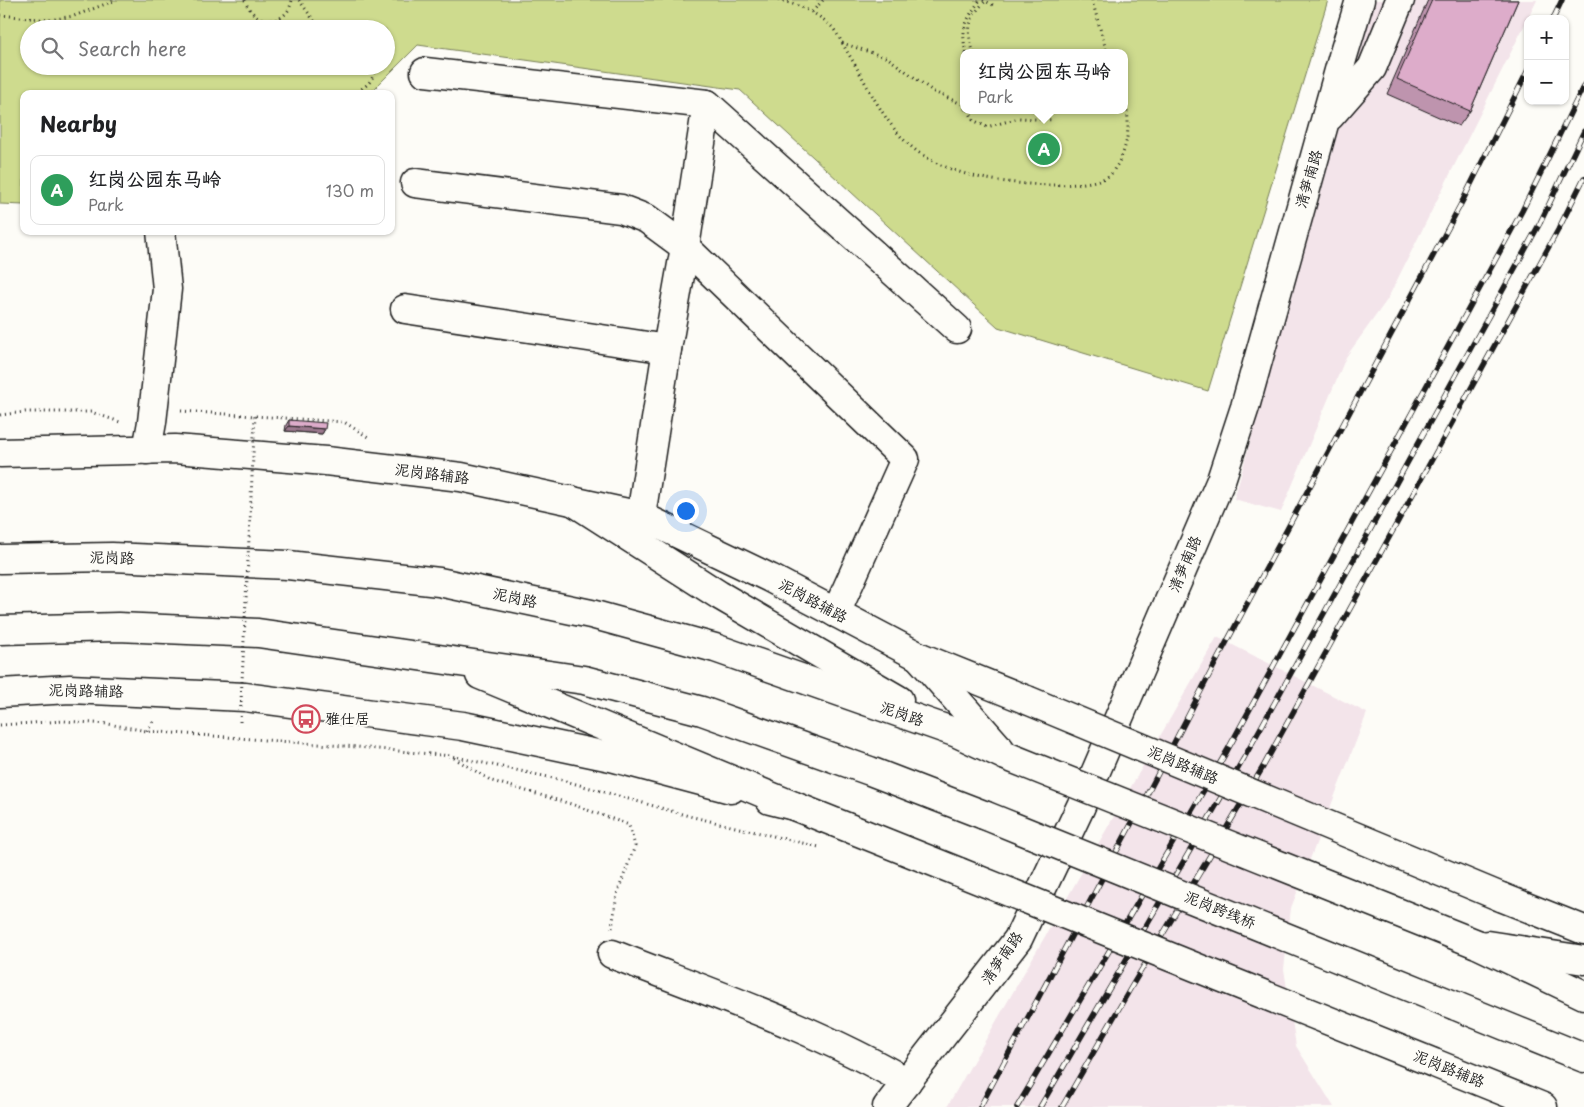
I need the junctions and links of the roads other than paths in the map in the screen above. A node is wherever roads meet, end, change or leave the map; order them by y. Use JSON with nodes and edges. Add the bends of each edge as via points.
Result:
{"nodes":[{"id":1,"x":1360,"y":0,"type":"edge"},
{"id":2,"x":1400,"y":0,"type":"edge"},
{"id":3,"x":425,"y":72,"type":"dead end"},
{"id":4,"x":707,"y":104,"type":"junction"},
{"id":5,"x":1325,"y":121,"type":"junction"},
{"id":6,"x":415,"y":183,"type":"dead end"},
{"id":7,"x":161,"y":235,"type":"edge"},
{"id":8,"x":685,"y":248,"type":"junction"},
{"id":9,"x":405,"y":309,"type":"dead end"},
{"id":10,"x":957,"y":329,"type":"dead end"},
{"id":11,"x":666,"y":348,"type":"junction"},
{"id":12,"x":147,"y":450,"type":"junction"},
{"id":13,"x":0,"y":452,"type":"edge"},
{"id":14,"x":571,"y":500,"type":"junction"},
{"id":15,"x":641,"y":516,"type":"junction"},
{"id":16,"x":0,"y":559,"type":"edge"},
{"id":17,"x":836,"y":613,"type":"junction"},
{"id":18,"x":0,"y":630,"type":"edge"},
{"id":19,"x":918,"y":656,"type":"junction"},
{"id":20,"x":444,"y":660,"type":"junction"},
{"id":21,"x":0,"y":693,"type":"edge"},
{"id":22,"x":957,"y":733,"type":"junction"},
{"id":23,"x":1006,"y":756,"type":"junction"},
{"id":24,"x":794,"y":806,"type":"junction"},
{"id":25,"x":1584,"y":930,"type":"edge"},
{"id":26,"x":1476,"y":944,"type":"junction"},
{"id":27,"x":612,"y":954,"type":"road end"},
{"id":28,"x":1584,"y":960,"type":"edge"},
{"id":29,"x":1584,"y":995,"type":"edge"},
{"id":30,"x":1584,"y":1058,"type":"edge"},
{"id":31,"x":907,"y":1082,"type":"junction"},
{"id":32,"x":887,"y":1107,"type":"edge"},
{"id":33,"x":892,"y":1107,"type":"edge"},
{"id":34,"x":1543,"y":1107,"type":"edge"}],
"edges":[{"from":1,"to":5,"type":"main road","name":"清笋南路"},
{"from":2,"to":5,"type":"main road","via":[[1372,68]]},
{"from":3,"to":4,"type":"main road"},
{"from":4,"to":8,"type":"main road"},
{"from":4,"to":10,"type":"main road"},
{"from":5,"to":31,"type":"main road","name":"清笋南路","via":[[1245,407],[1221,480],[1085,797],[1018,939]]},
{"from":6,"to":8,"type":"main road","via":[[620,209],[647,219]]},
{"from":7,"to":12,"type":"main road","via":[[167,289]]},
{"from":8,"to":11,"type":"main road"},
{"from":8,"to":17,"type":"main road","via":[[905,459]]},
{"from":9,"to":11,"type":"main road"},
{"from":11,"to":15,"type":"main road"},
{"from":12,"to":13,"type":"main road","name":"泥岗路辅路"},
{"from":12,"to":14,"type":"main road","name":"泥岗路辅路","via":[[175,449],[326,461],[422,472]]},
{"from":14,"to":15,"type":"main road","name":"泥岗路辅路"},
{"from":14,"to":22,"type":"main road","via":[[719,595]]},
{"from":15,"to":17,"type":"main road","name":"泥岗路辅路"},
{"from":16,"to":22,"type":"main road","name":"泥岗路","via":[[112,557],[288,565],[439,582],[591,614],[715,648]]},
{"from":17,"to":19,"type":"main road","name":"泥岗路辅路"},
{"from":18,"to":20,"type":"main road","via":[[118,627],[258,633]]},
{"from":19,"to":23,"type":"main road"},
{"from":19,"to":25,"type":"main road","name":"泥岗路辅路","bridge":true},
{"from":20,"to":24,"type":"main road"},
{"from":20,"to":30,"type":"main road","name":"泥岗跨线桥","bridge":true,"via":[[584,680],[702,711],[984,814]]},
{"from":21,"to":24,"type":"main road","name":"泥岗路辅路","via":[[70,689],[245,697],[463,726],[611,757]]},
{"from":22,"to":23,"type":"main road","name":"泥岗路"},
{"from":23,"to":26,"type":"main road","bridge":true},
{"from":24,"to":34,"type":"main road","name":"泥岗路辅路","bridge":true},
{"from":26,"to":28,"type":"main road"},
{"from":26,"to":29,"type":"main road"},
{"from":27,"to":31,"type":"main road","via":[[780,1020]]},
{"from":31,"to":32,"type":"main road"},
{"from":31,"to":33,"type":"main road"}]}
